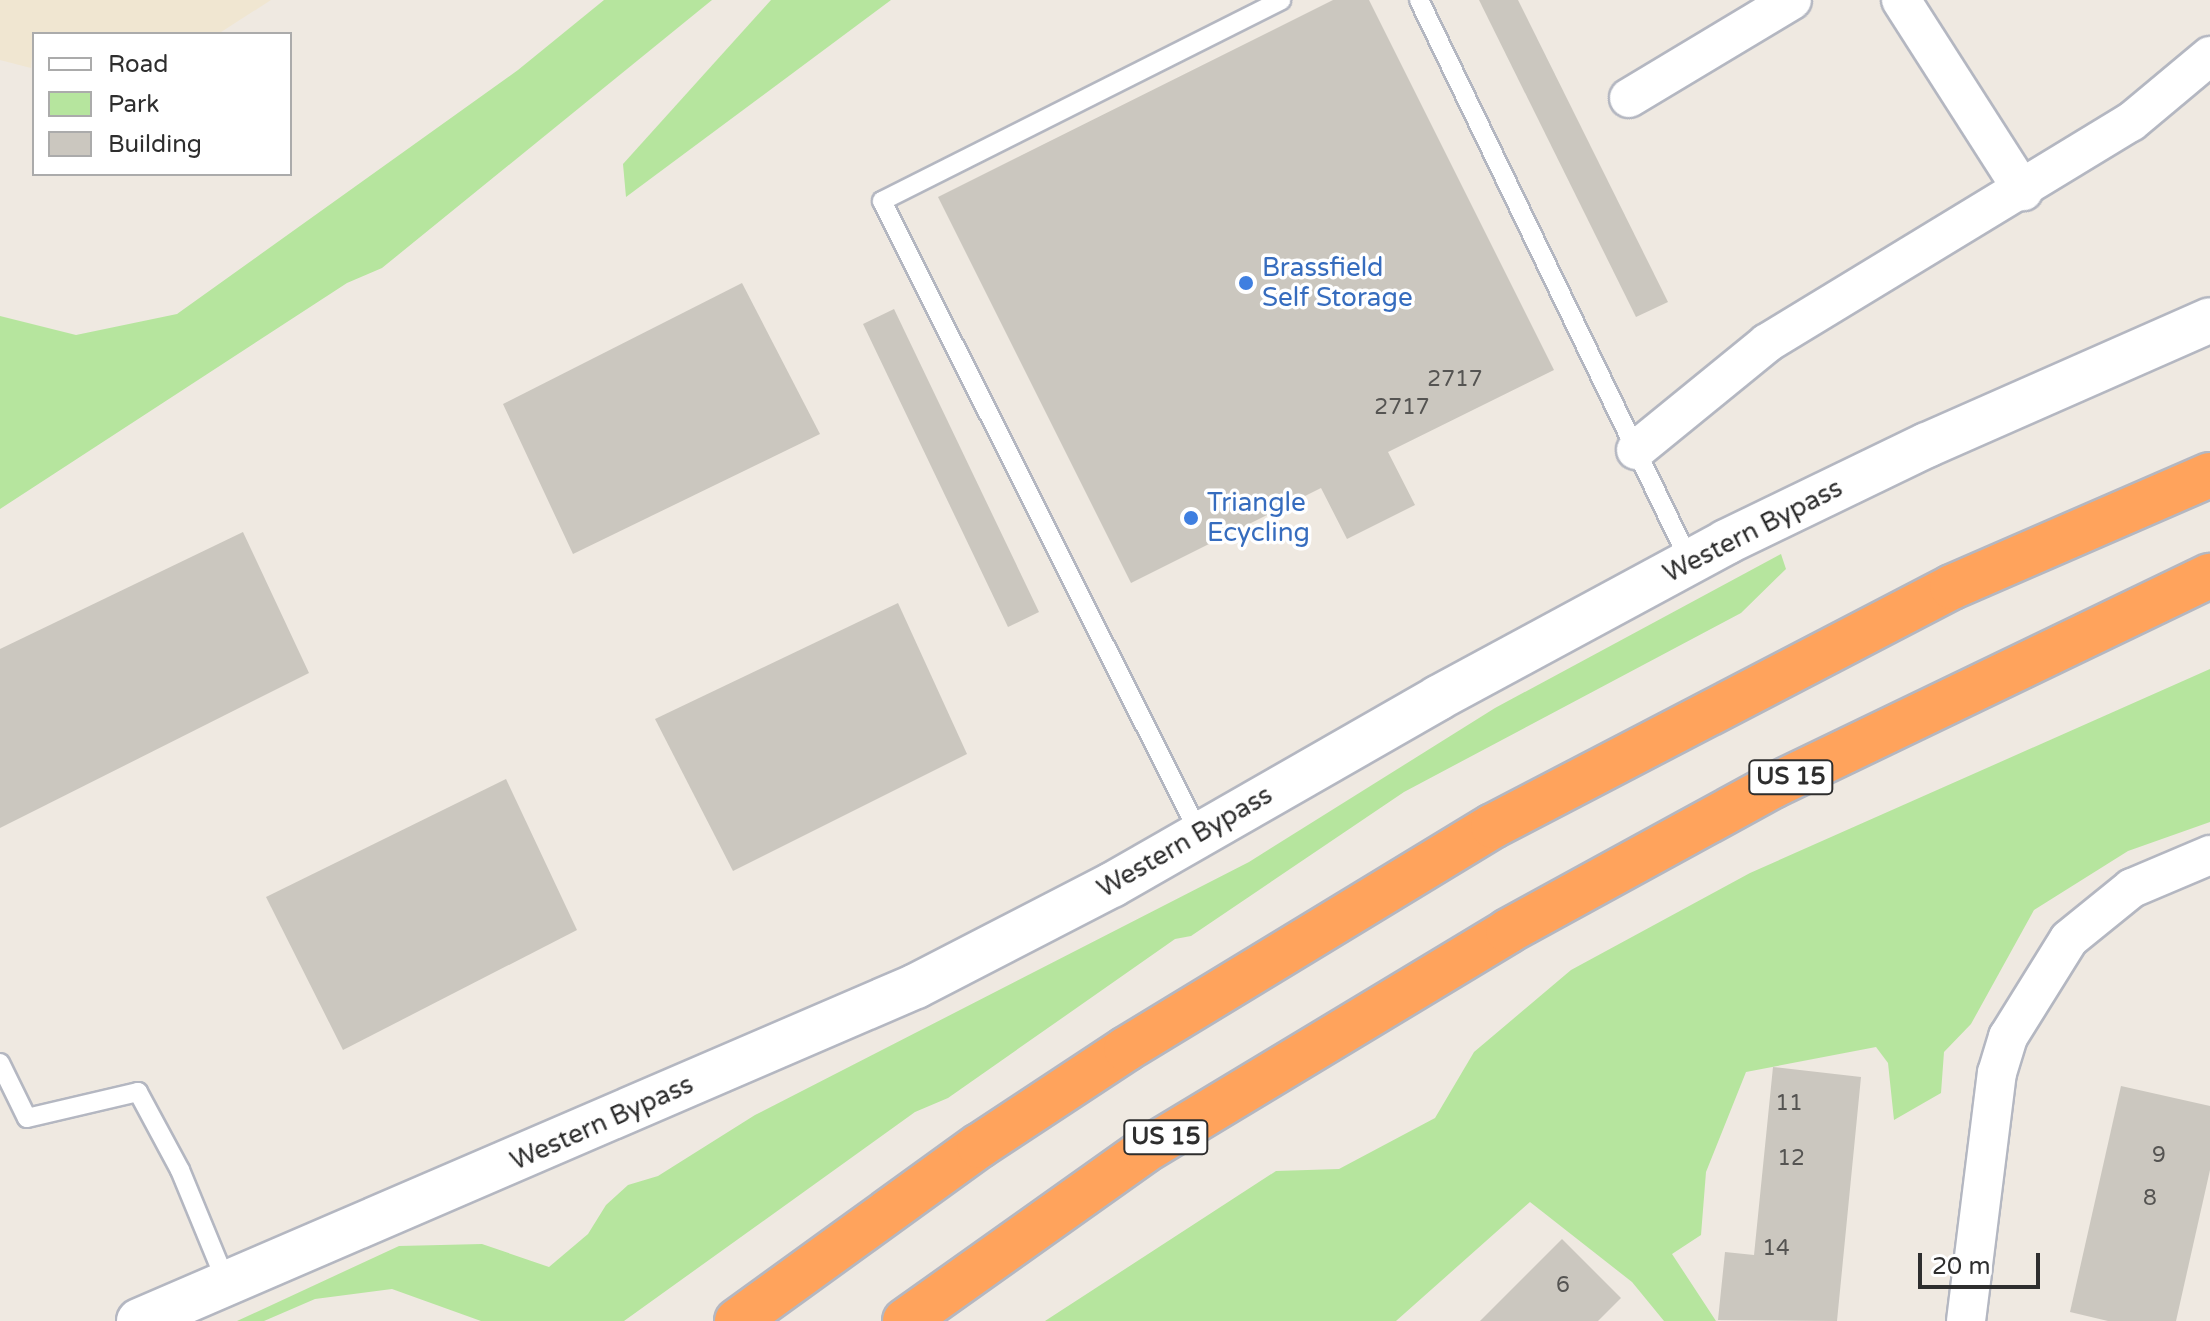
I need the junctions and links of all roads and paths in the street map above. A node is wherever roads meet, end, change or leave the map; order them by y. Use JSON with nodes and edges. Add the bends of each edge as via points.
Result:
{"nodes":[{"id":1,"x":1281,"y":0,"type":"edge"},
{"id":2,"x":1419,"y":0,"type":"edge"},
{"id":3,"x":1792,"y":0,"type":"edge"},
{"id":4,"x":1901,"y":0,"type":"edge"},
{"id":5,"x":2210,"y":56,"type":"edge"},
{"id":6,"x":1629,"y":98,"type":"dead end"},
{"id":7,"x":2023,"y":191,"type":"junction"},
{"id":8,"x":2210,"y":320,"type":"edge"},
{"id":9,"x":1636,"y":450,"type":"junction"},
{"id":10,"x":2210,"y":475,"type":"edge"},
{"id":11,"x":1690,"y":562,"type":"junction"},
{"id":12,"x":2210,"y":576,"type":"edge"},
{"id":13,"x":1200,"y":835,"type":"junction"},
{"id":14,"x":2210,"y":855,"type":"edge"},
{"id":15,"x":0,"y":1063,"type":"edge"},
{"id":16,"x":227,"y":1284,"type":"junction"},
{"id":17,"x":139,"y":1321,"type":"edge"},
{"id":18,"x":737,"y":1321,"type":"edge"},
{"id":19,"x":905,"y":1321,"type":"edge"},
{"id":20,"x":1966,"y":1321,"type":"edge"}],
"edges":[{"from":1,"to":13,"type":"lane","via":[[882,201]]},
{"from":2,"to":9,"type":"lane"},
{"from":3,"to":6,"type":"street"},
{"from":4,"to":7,"type":"street"},
{"from":5,"to":7,"type":"street","via":[[2131,122]]},
{"from":7,"to":9,"type":"street","via":[[1767,343]]},
{"from":8,"to":11,"type":"street","name":"Western Bypass","via":[[1927,445]]},
{"from":9,"to":11,"type":"lane"},
{"from":10,"to":18,"type":"highway","via":[[1952,587],[1493,826],[1114,1057],[979,1146]]},
{"from":11,"to":13,"type":"street","name":"Western Bypass"},
{"from":12,"to":19,"type":"highway","number":"US 15","via":[[1773,786],[1508,931],[1144,1151]]},
{"from":13,"to":16,"type":"street","name":"Western Bypass","via":[[916,986]]},
{"from":14,"to":20,"type":"street","via":[[2132,888],[2069,939],[2008,1037],[1997,1073]]},
{"from":15,"to":16,"type":"lane","via":[[27,1118],[138,1092],[180,1170]]},
{"from":16,"to":17,"type":"street","name":"Western Bypass"}]}
